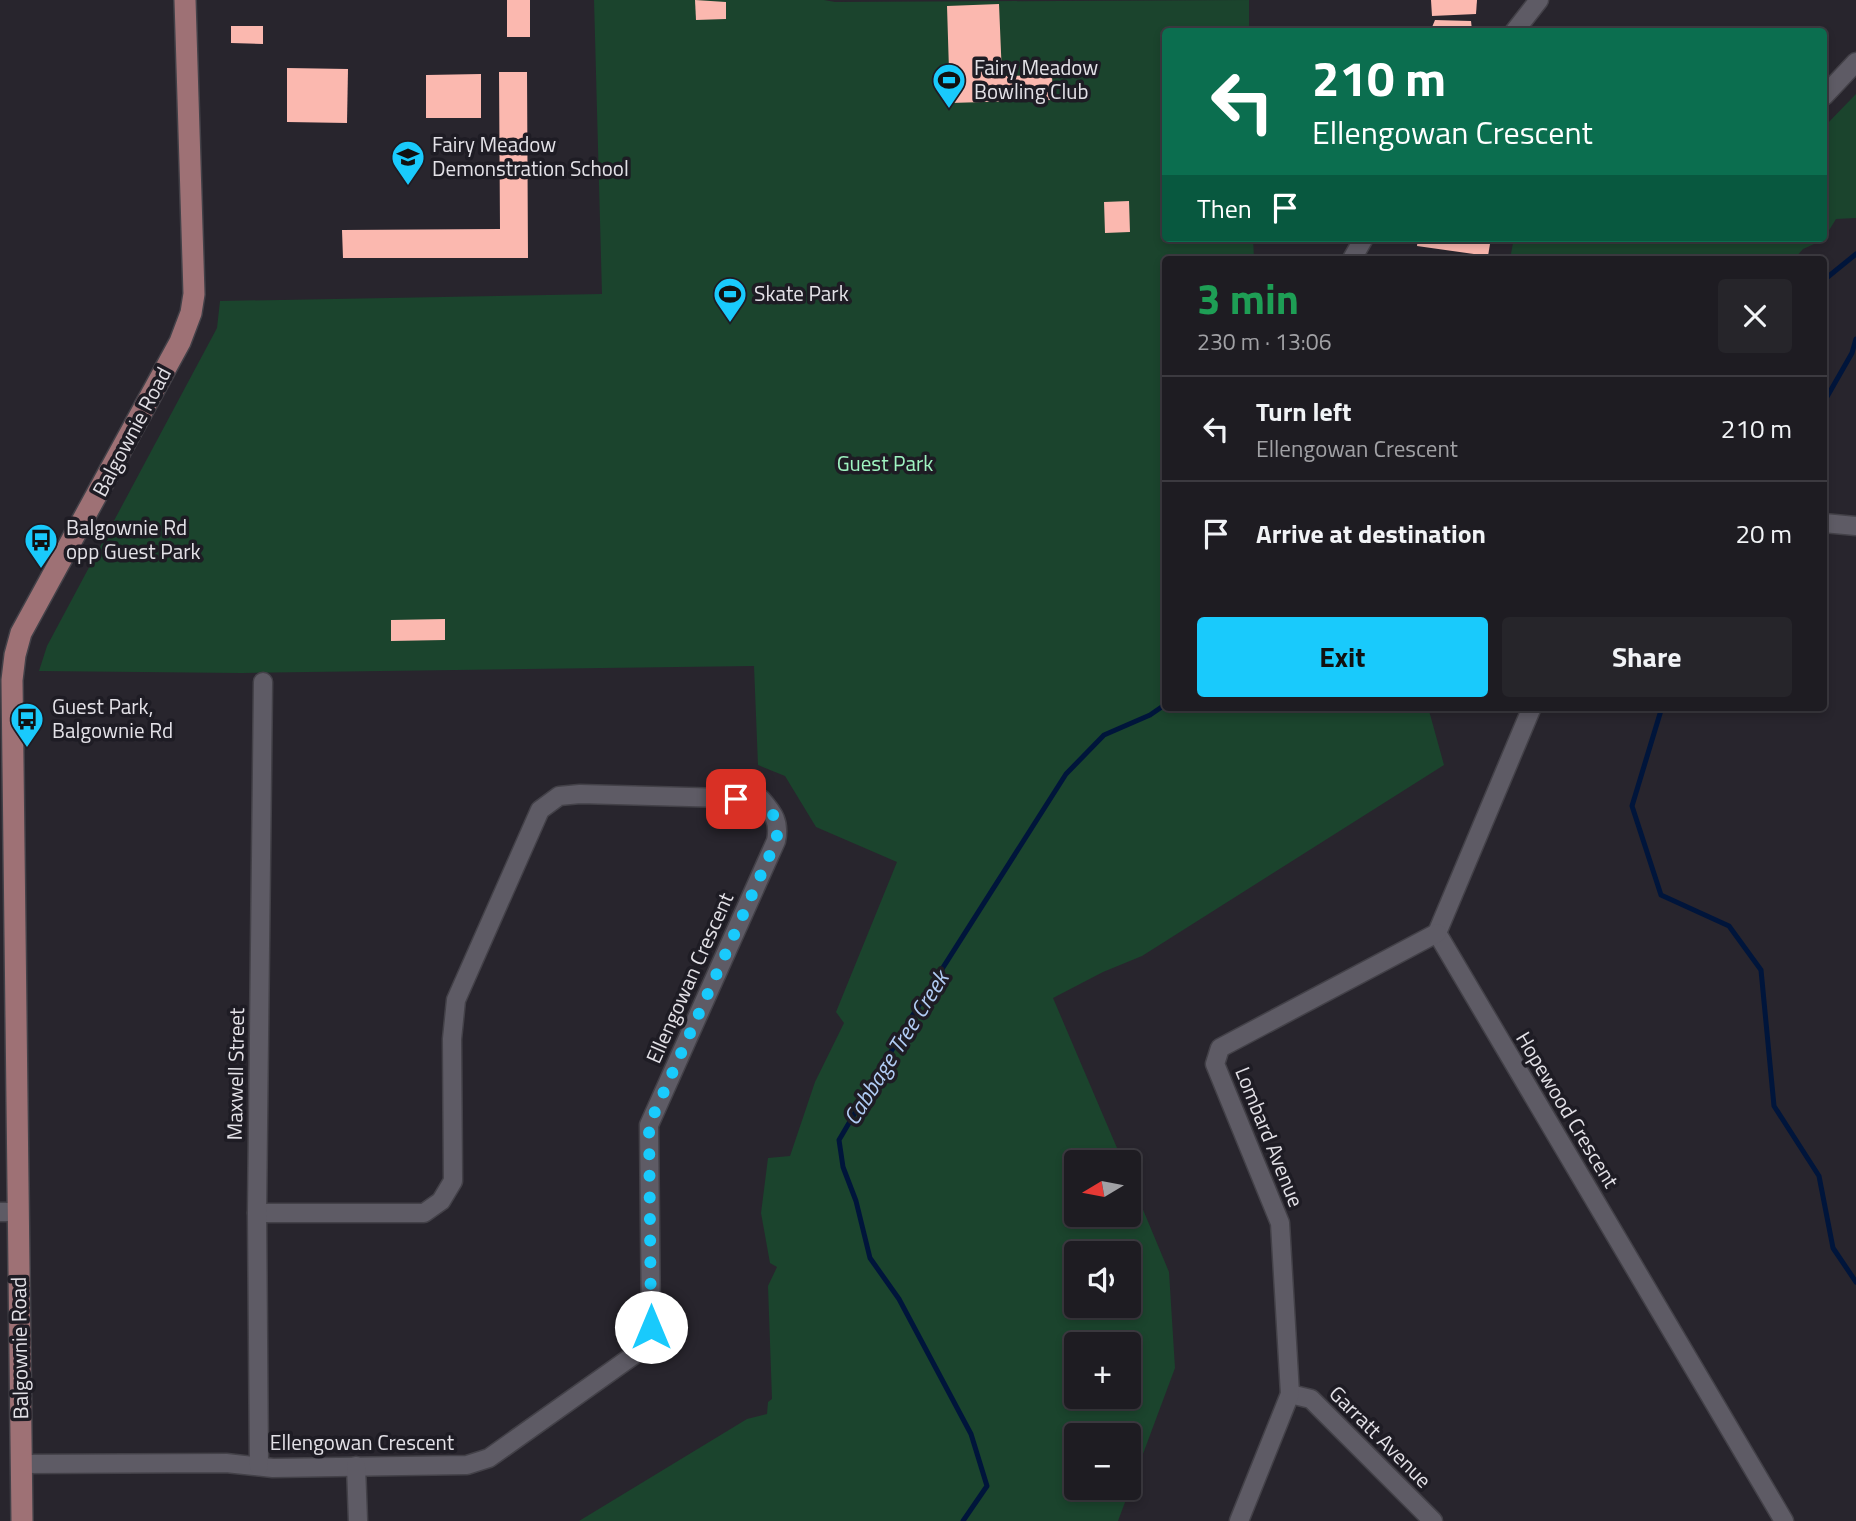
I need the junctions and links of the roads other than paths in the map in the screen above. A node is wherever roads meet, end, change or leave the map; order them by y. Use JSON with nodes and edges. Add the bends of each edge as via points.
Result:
{"nodes":[{"id":1,"x":185,"y":0,"type":"edge"},
{"id":2,"x":1539,"y":0,"type":"edge"},
{"id":3,"x":1517,"y":28,"type":"edge"},
{"id":4,"x":1856,"y":62,"type":"edge"},
{"id":5,"x":1827,"y":93,"type":"edge"},
{"id":6,"x":1827,"y":523,"type":"edge"},
{"id":7,"x":1856,"y":526,"type":"edge"},
{"id":8,"x":263,"y":682,"type":"dead end"},
{"id":9,"x":1530,"y":711,"type":"edge"},
{"id":10,"x":7,"y":812,"type":"edge"},
{"id":11,"x":1437,"y":933,"type":"junction"},
{"id":12,"x":9,"y":1212,"type":"edge"},
{"id":13,"x":257,"y":1213,"type":"junction"},
{"id":14,"x":1290,"y":1394,"type":"junction"},
{"id":15,"x":22,"y":1464,"type":"junction"},
{"id":16,"x":259,"y":1466,"type":"junction"},
{"id":17,"x":356,"y":1466,"type":"junction"},
{"id":18,"x":22,"y":1521,"type":"edge"},
{"id":19,"x":358,"y":1521,"type":"edge"},
{"id":20,"x":1239,"y":1521,"type":"edge"},
{"id":21,"x":1433,"y":1521,"type":"edge"},
{"id":22,"x":1784,"y":1521,"type":"edge"}],
"edges":[{"from":1,"to":10,"type":"main road","name":"Balgownie Road","via":[[191,313],[21,633],[12,680]]},
{"from":2,"to":3,"type":"street"},
{"from":4,"to":5,"type":"street"},
{"from":6,"to":7,"type":"street"},
{"from":8,"to":13,"type":"street","name":"Maxwell Street"},
{"from":9,"to":11,"type":"street"},
{"from":10,"to":12,"type":"main road","name":"Balgownie Road"},
{"from":11,"to":14,"type":"street","name":"Lombard Avenue","via":[[1220,1048],[1215,1064],[1280,1223]]},
{"from":11,"to":22,"type":"street","name":"Hopewood Crescent"},
{"from":12,"to":15,"type":"main road","name":"Balgownie Road"},
{"from":13,"to":16,"type":"street","name":"Maxwell Street"},
{"from":13,"to":17,"type":"street","name":"Ellengowan Crescent","via":[[424,1213],[441,1201],[453,1181],[456,1000],[540,810],[559,796],[580,794],[761,799],[773,813],[779,826],[776,841],[649,1125],[651,1327],[641,1350],[489,1458],[467,1465]]},
{"from":14,"to":20,"type":"street","name":"Lombard Avenue"},
{"from":14,"to":21,"type":"street","name":"Garratt Avenue","via":[[1311,1399]]},
{"from":15,"to":16,"type":"street","name":"Ellengowan Crescent"},
{"from":15,"to":18,"type":"main road","name":"Balgownie Road"},
{"from":16,"to":17,"type":"street","name":"Ellengowan Crescent"},
{"from":17,"to":19,"type":"street"}]}
